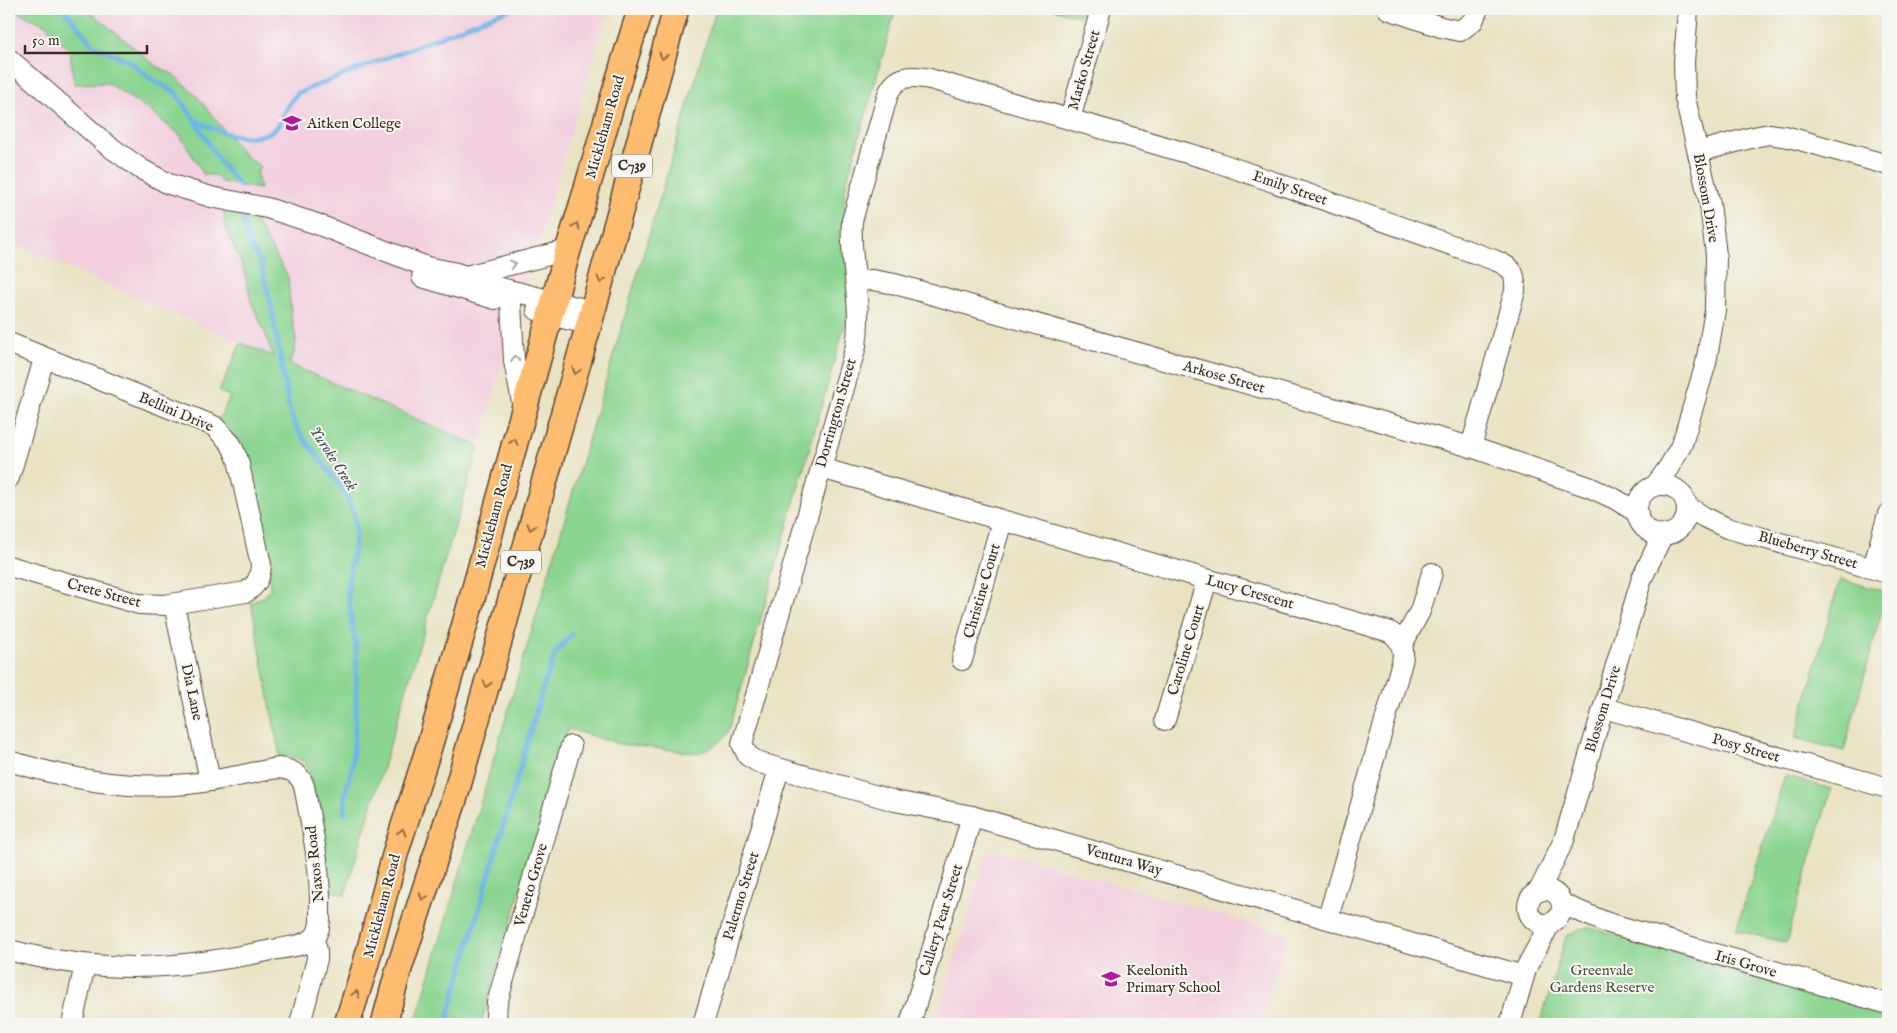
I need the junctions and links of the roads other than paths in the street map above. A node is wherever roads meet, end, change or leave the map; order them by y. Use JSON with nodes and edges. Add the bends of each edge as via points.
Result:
{"nodes":[{"id":1,"x":641,"y":9,"type":"edge"},
{"id":2,"x":676,"y":9,"type":"edge"},
{"id":3,"x":1388,"y":9,"type":"edge"},
{"id":4,"x":1478,"y":9,"type":"edge"},
{"id":5,"x":1688,"y":9,"type":"edge"},
{"id":6,"x":1099,"y":14,"type":"edge"},
{"id":7,"x":9,"y":59,"type":"edge"},
{"id":8,"x":890,"y":89,"type":"joint"},
{"id":9,"x":1070,"y":119,"type":"junction"},
{"id":10,"x":1698,"y":152,"type":"junction"},
{"id":11,"x":1888,"y":165,"type":"edge"},
{"id":12,"x":267,"y":208,"type":"junction"},
{"id":13,"x":568,"y":250,"type":"junction"},
{"id":14,"x":466,"y":276,"type":"junction"},
{"id":15,"x":856,"y":281,"type":"junction"},
{"id":16,"x":511,"y":303,"type":"junction"},
{"id":17,"x":552,"y":306,"type":"junction"},
{"id":18,"x":591,"y":318,"type":"junction"},
{"id":19,"x":9,"y":343,"type":"edge"},
{"id":20,"x":44,"y":359,"type":"junction"},
{"id":21,"x":523,"y":407,"type":"junction"},
{"id":22,"x":1682,"y":444,"type":"junction"},
{"id":23,"x":1471,"y":447,"type":"junction"},
{"id":24,"x":821,"y":468,"type":"junction"},
{"id":25,"x":9,"y":478,"type":"edge"},
{"id":26,"x":1589,"y":487,"type":"junction"},
{"id":27,"x":1649,"y":490,"type":"junction"},
{"id":28,"x":1685,"y":500,"type":"junction"},
{"id":29,"x":1888,"y":514,"type":"edge"},
{"id":30,"x":1641,"y":520,"type":"junction"},
{"id":31,"x":1002,"y":521,"type":"junction"},
{"id":32,"x":1728,"y":528,"type":"junction"},
{"id":33,"x":1672,"y":531,"type":"junction"},
{"id":34,"x":9,"y":566,"type":"edge"},
{"id":35,"x":1881,"y":570,"type":"edge"},
{"id":36,"x":1432,"y":573,"type":"dead end"},
{"id":37,"x":1642,"y":578,"type":"junction"},
{"id":38,"x":1207,"y":580,"type":"junction"},
{"id":39,"x":257,"y":584,"type":"joint"},
{"id":40,"x":174,"y":604,"type":"junction"},
{"id":41,"x":1402,"y":645,"type":"junction"},
{"id":42,"x":962,"y":660,"type":"dead end"},
{"id":43,"x":1604,"y":708,"type":"junction"},
{"id":44,"x":1165,"y":720,"type":"dead end"},
{"id":45,"x":744,"y":733,"type":"joint"},
{"id":46,"x":571,"y":746,"type":"dead end"},
{"id":47,"x":9,"y":761,"type":"edge"},
{"id":48,"x":779,"y":768,"type":"junction"},
{"id":49,"x":210,"y":781,"type":"junction"},
{"id":50,"x":1888,"y":788,"type":"edge"},
{"id":51,"x":972,"y":816,"type":"junction"},
{"id":52,"x":1553,"y":906,"type":"junction"},
{"id":53,"x":1530,"y":916,"type":"junction"},
{"id":54,"x":1328,"y":918,"type":"junction"},
{"id":55,"x":314,"y":938,"type":"junction"},
{"id":56,"x":9,"y":950,"type":"edge"},
{"id":57,"x":85,"y":965,"type":"junction"},
{"id":58,"x":1525,"y":971,"type":"junction"},
{"id":59,"x":1888,"y":1004,"type":"edge"},
{"id":60,"x":72,"y":1024,"type":"edge"},
{"id":61,"x":300,"y":1024,"type":"edge"},
{"id":62,"x":347,"y":1024,"type":"edge"},
{"id":63,"x":384,"y":1024,"type":"edge"},
{"id":64,"x":499,"y":1024,"type":"edge"},
{"id":65,"x":702,"y":1024,"type":"edge"},
{"id":66,"x":910,"y":1024,"type":"edge"},
{"id":67,"x":1510,"y":1024,"type":"edge"}],
"edges":[{"from":13,"to":1,"type":"main road","name":"Mickleham Road","number":"C739","one_way":true},
{"from":2,"to":18,"type":"main road","number":"C739","one_way":true},
{"from":3,"to":4,"type":"street","via":[[1460,31],[1473,21]]},
{"from":5,"to":10,"type":"street","name":"Blossom Drive","via":[[1685,98]]},
{"from":6,"to":9,"type":"street","name":"Marko Street"},
{"from":7,"to":12,"type":"street","via":[[106,144],[141,169],[183,189]]},
{"from":8,"to":9,"type":"street","name":"Emily Street","via":[[904,77],[918,76]]},
{"from":8,"to":15,"type":"street","name":"Dorrington Street","via":[[852,221]]},
{"from":9,"to":23,"type":"street","name":"Emily Street","via":[[1211,160],[1508,267],[1515,278],[1515,291]]},
{"from":10,"to":11,"type":"street","via":[[1770,134]]},
{"from":10,"to":22,"type":"street","name":"Blossom Drive","via":[[1710,204],[1716,255],[1715,310],[1706,364]]},
{"from":12,"to":14,"type":"street","via":[[427,267]]},
{"from":12,"to":16,"type":"street","via":[[404,271]]},
{"from":14,"to":13,"type":"street","one_way":true},
{"from":13,"to":17,"type":"main road","name":"Mickleham Road","number":"C739"},
{"from":14,"to":17,"type":"street"},
{"from":15,"to":23,"type":"street","name":"Arkose Street","via":[[895,284]]},
{"from":15,"to":24,"type":"street","name":"Dorrington Street","via":[[856,346]]},
{"from":16,"to":17,"type":"street"},
{"from":21,"to":16,"type":"street","one_way":true,"via":[[514,361]]},
{"from":17,"to":18,"type":"street","via":[[566,319]]},
{"from":17,"to":21,"type":"main road","name":"Mickleham Road","number":"C739"},
{"from":18,"to":63,"type":"main road","number":"C739","one_way":true,"via":[[454,800]]},
{"from":19,"to":20,"type":"street","name":"Bellini Drive"},
{"from":20,"to":25,"type":"street"},
{"from":20,"to":39,"type":"street","name":"Bellini Drive","via":[[205,421],[223,434],[231,444],[243,477],[261,565]]},
{"from":62,"to":21,"type":"main road","name":"Mickleham Road","number":"C739","one_way":true,"via":[[459,643]]},
{"from":22,"to":27,"type":"street","name":"Blossom Drive","via":[[1669,467]]},
{"from":22,"to":28,"type":"street","name":"Blossom Drive","via":[[1680,471]]},
{"from":23,"to":26,"type":"street","name":"Arkose Street"},
{"from":24,"to":31,"type":"street","name":"Lucy Crescent"},
{"from":24,"to":45,"type":"street","name":"Dorrington Street"},
{"from":26,"to":27,"type":"street","name":"Arkose Street","via":[[1618,492]]},
{"from":26,"to":30,"type":"street","name":"Arkose Street","via":[[1615,499]]},
{"from":27,"to":28,"type":"street","via":[[1670,486]]},
{"from":27,"to":30,"type":"street","via":[[1638,506]]},
{"from":28,"to":32,"type":"street","name":"Blueberry Street","via":[[1704,517]]},
{"from":28,"to":33,"type":"street","via":[[1687,514]]},
{"from":29,"to":35,"type":"street"},
{"from":30,"to":33,"type":"street","via":[[1656,534]]},
{"from":30,"to":37,"type":"street","name":"Blossom Drive"},
{"from":31,"to":38,"type":"street","name":"Lucy Crescent"},
{"from":31,"to":42,"type":"street","name":"Christine Court"},
{"from":32,"to":33,"type":"street","name":"Blueberry Street","via":[[1701,526]]},
{"from":32,"to":35,"type":"street","name":"Blueberry Street"},
{"from":33,"to":37,"type":"street","name":"Blossom Drive"},
{"from":34,"to":40,"type":"street","name":"Crete Street","via":[[139,604]]},
{"from":36,"to":41,"type":"street","via":[[1420,611]]},
{"from":37,"to":43,"type":"street","name":"Blossom Drive"},
{"from":38,"to":41,"type":"street","name":"Lucy Crescent","via":[[1390,632]]},
{"from":38,"to":44,"type":"street","name":"Caroline Court"},
{"from":39,"to":40,"type":"street","name":"Crete Street","via":[[246,592]]},
{"from":40,"to":49,"type":"street","name":"Dia Lane"},
{"from":41,"to":54,"type":"street","via":[[1402,662]]},
{"from":43,"to":50,"type":"street","name":"Posy Street"},
{"from":43,"to":52,"type":"street","name":"Blossom Drive","via":[[1564,840]]},
{"from":45,"to":48,"type":"street","name":"Ventura Way","via":[[742,744],[748,756]]},
{"from":46,"to":64,"type":"street","name":"Veneto Grove","via":[[496,1003]]},
{"from":47,"to":49,"type":"street","name":"Naxos Road","via":[[96,783],[161,786]]},
{"from":48,"to":51,"type":"street","name":"Ventura Way","via":[[895,801]]},
{"from":48,"to":65,"type":"street","name":"Palermo Street"},
{"from":49,"to":55,"type":"street","name":"Naxos Road","via":[[278,768],[291,771],[302,780],[321,891],[319,929]]},
{"from":51,"to":54,"type":"street","name":"Ventura Way"},
{"from":51,"to":66,"type":"street","name":"Callery Pear Street"},
{"from":52,"to":53,"type":"street","name":"Iris Grove","via":[[1538,923]]},
{"from":52,"to":53,"type":"street","name":"Blossom Drive","via":[[1530,897]]},
{"from":52,"to":58,"type":"street","name":"Blossom Drive"},
{"from":52,"to":59,"type":"street","name":"Iris Grove"},
{"from":53,"to":58,"type":"street","name":"Blossom Drive"},
{"from":54,"to":58,"type":"street","name":"Ventura Way"},
{"from":55,"to":57,"type":"street","via":[[262,952],[174,966]]},
{"from":55,"to":61,"type":"street","via":[[317,959]]},
{"from":56,"to":57,"type":"street"},
{"from":57,"to":60,"type":"street"},
{"from":58,"to":67,"type":"street","name":"Blossom Drive"}]}
